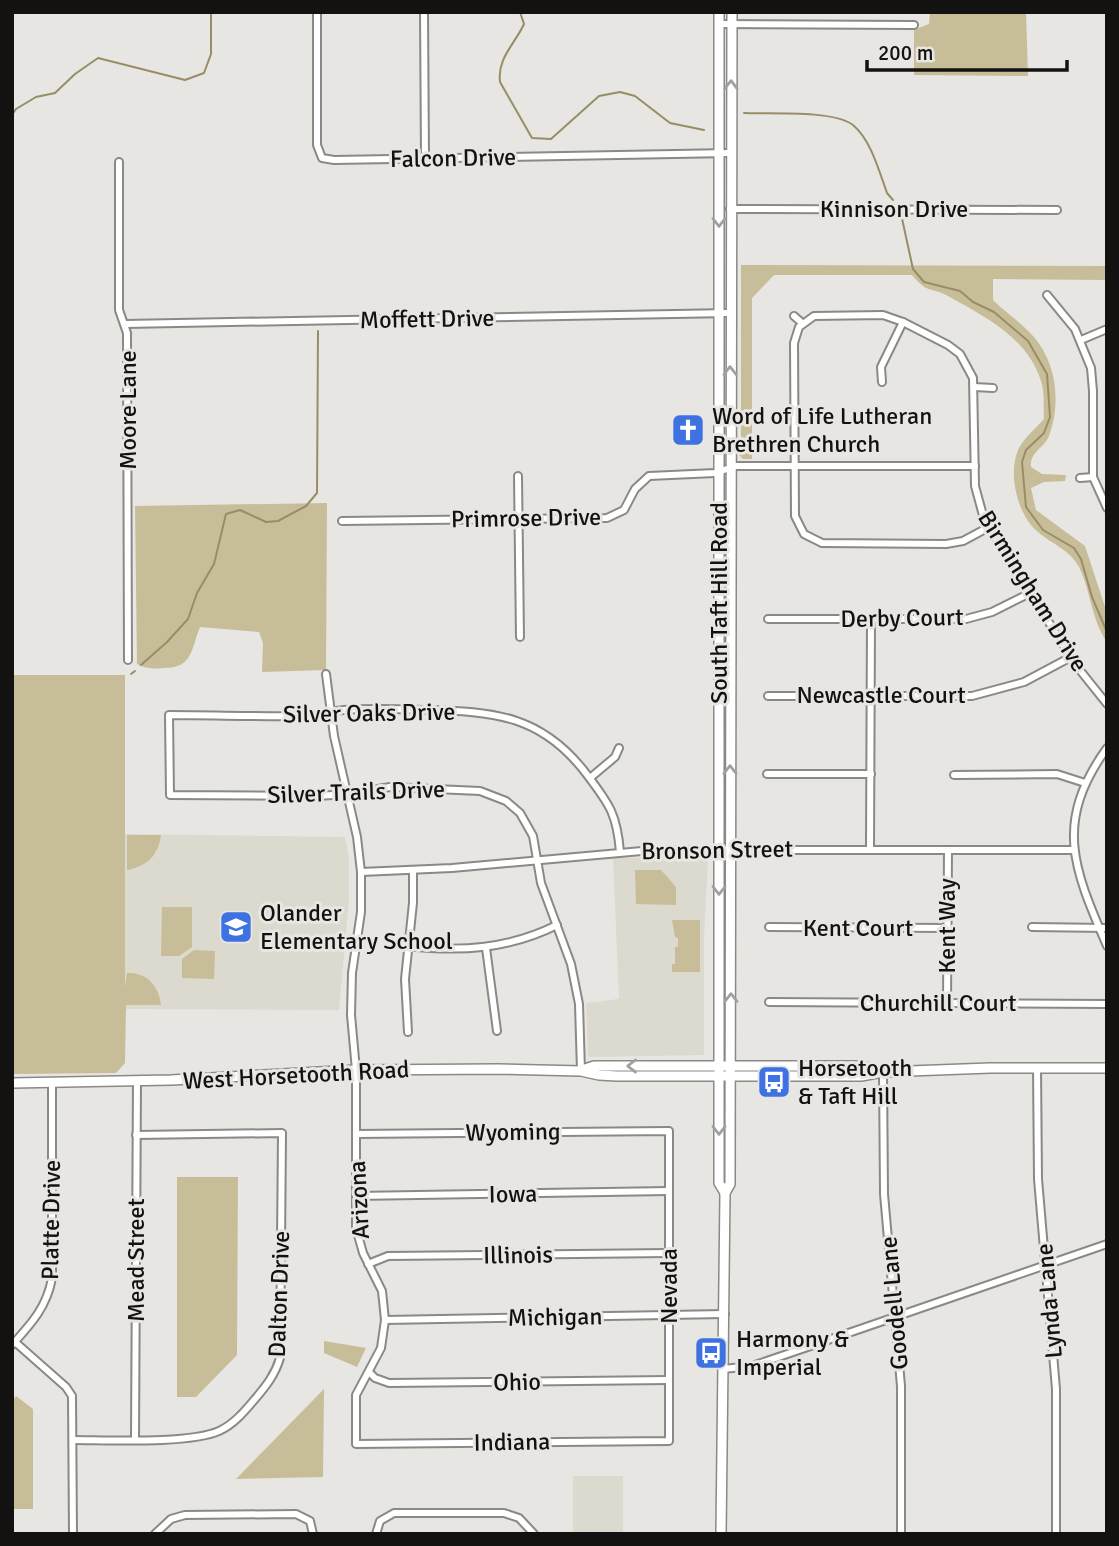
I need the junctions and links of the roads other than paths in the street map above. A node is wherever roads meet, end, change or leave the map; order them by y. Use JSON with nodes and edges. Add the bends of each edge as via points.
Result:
{"nodes":[{"id":1,"x":317,"y":12,"type":"edge"},
{"id":2,"x":424,"y":12,"type":"edge"},
{"id":3,"x":719,"y":12,"type":"edge"},
{"id":4,"x":732,"y":12,"type":"edge"},
{"id":5,"x":719,"y":23,"type":"junction"},
{"id":6,"x":731,"y":23,"type":"junction"},
{"id":7,"x":914,"y":25,"type":"dead end"},
{"id":8,"x":719,"y":153,"type":"junction"},
{"id":9,"x":730,"y":153,"type":"junction"},
{"id":10,"x":425,"y":159,"type":"junction"},
{"id":11,"x":118,"y":162,"type":"dead end"},
{"id":12,"x":730,"y":209,"type":"junction"},
{"id":13,"x":1057,"y":210,"type":"dead end"},
{"id":14,"x":1047,"y":295,"type":"dead end"},
{"id":15,"x":719,"y":313,"type":"junction"},
{"id":16,"x":730,"y":313,"type":"junction"},
{"id":17,"x":794,"y":316,"type":"dead end"},
{"id":18,"x":903,"y":322,"type":"junction"},
{"id":19,"x":802,"y":323,"type":"junction"},
{"id":20,"x":125,"y":324,"type":"junction"},
{"id":21,"x":1107,"y":329,"type":"edge"},
{"id":22,"x":1081,"y":340,"type":"junction"},
{"id":23,"x":882,"y":382,"type":"dead end"},
{"id":24,"x":974,"y":387,"type":"junction"},
{"id":25,"x":993,"y":388,"type":"dead end"},
{"id":26,"x":794,"y":466,"type":"junction"},
{"id":27,"x":975,"y":466,"type":"junction"},
{"id":28,"x":730,"y":467,"type":"junction"},
{"id":29,"x":719,"y":472,"type":"junction"},
{"id":30,"x":518,"y":476,"type":"dead end"},
{"id":31,"x":1093,"y":477,"type":"junction"},
{"id":32,"x":1080,"y":478,"type":"dead end"},
{"id":33,"x":1107,"y":508,"type":"edge"},
{"id":34,"x":520,"y":519,"type":"junction"},
{"id":35,"x":342,"y":522,"type":"dead end"},
{"id":36,"x":989,"y":527,"type":"junction"},
{"id":37,"x":804,"y":534,"type":"junction"},
{"id":38,"x":796,"y":541,"type":"dead end"},
{"id":39,"x":1030,"y":593,"type":"junction"},
{"id":40,"x":768,"y":619,"type":"dead end"},
{"id":41,"x":871,"y":620,"type":"junction"},
{"id":42,"x":520,"y":637,"type":"dead end"},
{"id":43,"x":1071,"y":657,"type":"junction"},
{"id":44,"x":128,"y":660,"type":"dead end"},
{"id":45,"x":326,"y":674,"type":"dead end"},
{"id":46,"x":768,"y":696,"type":"dead end"},
{"id":47,"x":871,"y":696,"type":"junction"},
{"id":48,"x":1107,"y":704,"type":"edge"},
{"id":49,"x":330,"y":712,"type":"junction"},
{"id":50,"x":619,"y":748,"type":"dead end"},
{"id":51,"x":1107,"y":748,"type":"edge"},
{"id":52,"x":767,"y":774,"type":"dead end"},
{"id":53,"x":871,"y":774,"type":"junction"},
{"id":54,"x":954,"y":775,"type":"dead end"},
{"id":55,"x":590,"y":778,"type":"junction"},
{"id":56,"x":1085,"y":783,"type":"junction"},
{"id":57,"x":348,"y":794,"type":"junction"},
{"id":58,"x":170,"y":795,"type":"joint"},
{"id":59,"x":719,"y":849,"type":"junction"},
{"id":60,"x":730,"y":849,"type":"junction"},
{"id":61,"x":870,"y":850,"type":"junction"},
{"id":62,"x":948,"y":850,"type":"junction"},
{"id":63,"x":1074,"y":850,"type":"junction"},
{"id":64,"x":620,"y":852,"type":"junction"},
{"id":65,"x":537,"y":860,"type":"junction"},
{"id":66,"x":413,"y":870,"type":"junction"},
{"id":67,"x":361,"y":872,"type":"junction"},
{"id":68,"x":557,"y":925,"type":"junction"},
{"id":69,"x":769,"y":927,"type":"dead end"},
{"id":70,"x":1031,"y":927,"type":"dead end"},
{"id":71,"x":947,"y":928,"type":"junction"},
{"id":72,"x":1103,"y":928,"type":"edge"},
{"id":73,"x":408,"y":946,"type":"junction"},
{"id":74,"x":1107,"y":946,"type":"edge"},
{"id":75,"x":486,"y":948,"type":"junction"},
{"id":76,"x":769,"y":1002,"type":"dead end"},
{"id":77,"x":947,"y":1003,"type":"junction"},
{"id":78,"x":1107,"y":1004,"type":"edge"},
{"id":79,"x":497,"y":1031,"type":"dead end"},
{"id":80,"x":408,"y":1032,"type":"dead end"},
{"id":81,"x":1037,"y":1068,"type":"junction"},
{"id":82,"x":1107,"y":1068,"type":"edge"},
{"id":83,"x":356,"y":1070,"type":"junction"},
{"id":84,"x":580,"y":1071,"type":"junction"},
{"id":85,"x":719,"y":1071,"type":"junction"},
{"id":86,"x":731,"y":1071,"type":"junction"},
{"id":87,"x":883,"y":1072,"type":"junction"},
{"id":88,"x":137,"y":1081,"type":"junction"},
{"id":89,"x":52,"y":1082,"type":"junction"},
{"id":90,"x":12,"y":1083,"type":"edge"},
{"id":91,"x":669,"y":1131,"type":"joint"},
{"id":92,"x":356,"y":1134,"type":"junction"},
{"id":93,"x":136,"y":1135,"type":"junction"},
{"id":94,"x":669,"y":1191,"type":"junction"},
{"id":95,"x":725,"y":1193,"type":"junction"},
{"id":96,"x":356,"y":1196,"type":"junction"},
{"id":97,"x":1107,"y":1244,"type":"edge"},
{"id":98,"x":669,"y":1253,"type":"junction"},
{"id":99,"x":368,"y":1264,"type":"junction"},
{"id":100,"x":1045,"y":1264,"type":"junction"},
{"id":101,"x":725,"y":1314,"type":"junction"},
{"id":102,"x":670,"y":1315,"type":"junction"},
{"id":103,"x":895,"y":1317,"type":"junction"},
{"id":104,"x":385,"y":1320,"type":"junction"},
{"id":105,"x":14,"y":1344,"type":"edge"},
{"id":106,"x":723,"y":1369,"type":"junction"},
{"id":107,"x":369,"y":1372,"type":"junction"},
{"id":108,"x":669,"y":1380,"type":"junction"},
{"id":109,"x":135,"y":1439,"type":"junction"},
{"id":110,"x":73,"y":1440,"type":"junction"},
{"id":111,"x":669,"y":1441,"type":"joint"},
{"id":112,"x":356,"y":1444,"type":"joint"},
{"id":113,"x":73,"y":1534,"type":"edge"},
{"id":114,"x":155,"y":1534,"type":"edge"},
{"id":115,"x":313,"y":1534,"type":"edge"},
{"id":116,"x":376,"y":1534,"type":"edge"},
{"id":117,"x":534,"y":1534,"type":"edge"},
{"id":118,"x":720,"y":1534,"type":"edge"},
{"id":119,"x":901,"y":1534,"type":"edge"},
{"id":120,"x":1056,"y":1534,"type":"edge"}],
"edges":[{"from":1,"to":10,"type":"street","name":"Falcon Drive","via":[[317,145],[322,158]]},
{"from":2,"to":10,"type":"street"},
{"from":3,"to":5,"type":"main road","name":"South Taft Hill Road"},
{"from":4,"to":6,"type":"main road","name":"South Taft Hill Road"},
{"from":5,"to":6,"type":"street"},
{"from":5,"to":8,"type":"main road","name":"South Taft Hill Road"},
{"from":6,"to":7,"type":"street"},
{"from":9,"to":6,"type":"main road","name":"South Taft Hill Road","one_way":true},
{"from":8,"to":9,"type":"street","name":"Falcon Drive"},
{"from":8,"to":10,"type":"street","name":"Falcon Drive"},
{"from":8,"to":15,"type":"main road","name":"South Taft Hill Road","one_way":true},
{"from":9,"to":12,"type":"main road","name":"South Taft Hill Road"},
{"from":11,"to":20,"type":"street","name":"Moore Lane","via":[[119,310]]},
{"from":12,"to":13,"type":"street","name":"Kinnison Drive"},
{"from":12,"to":16,"type":"main road","name":"South Taft Hill Road"},
{"from":14,"to":22,"type":"street"},
{"from":15,"to":16,"type":"street","name":"Moffett Drive"},
{"from":15,"to":20,"type":"street","name":"Moffett Drive"},
{"from":15,"to":29,"type":"main road","name":"South Taft Hill Road"},
{"from":28,"to":16,"type":"main road","name":"South Taft Hill Road","one_way":true},
{"from":17,"to":19,"type":"street"},
{"from":18,"to":19,"type":"street","name":"Birmingham Drive","via":[[883,315],[821,315]]},
{"from":18,"to":23,"type":"street","via":[[881,367]]},
{"from":18,"to":24,"type":"street","name":"Birmingham Drive","via":[[956,350],[970,369]]},
{"from":19,"to":26,"type":"street","via":[[794,343]]},
{"from":20,"to":44,"type":"street","name":"Moore Lane"},
{"from":21,"to":22,"type":"street"},
{"from":22,"to":31,"type":"street","via":[[1093,384]]},
{"from":24,"to":25,"type":"street"},
{"from":24,"to":27,"type":"street","name":"Birmingham Drive"},
{"from":26,"to":27,"type":"street"},
{"from":26,"to":28,"type":"street"},
{"from":26,"to":37,"type":"street","via":[[795,516]]},
{"from":27,"to":36,"type":"street","name":"Birmingham Drive","via":[[976,495]]},
{"from":28,"to":29,"type":"street","name":"Primrose Drive"},
{"from":60,"to":28,"type":"main road","name":"South Taft Hill Road","one_way":true},
{"from":29,"to":34,"type":"street","name":"Primrose Drive","via":[[649,476],[639,483],[624,510],[612,516]]},
{"from":29,"to":59,"type":"main road","name":"South Taft Hill Road"},
{"from":30,"to":34,"type":"street"},
{"from":31,"to":32,"type":"street"},
{"from":31,"to":33,"type":"street"},
{"from":34,"to":35,"type":"street","name":"Primrose Drive"},
{"from":34,"to":42,"type":"street"},
{"from":36,"to":37,"type":"street","via":[[946,544],[822,543]]},
{"from":36,"to":39,"type":"street","name":"Birmingham Drive"},
{"from":37,"to":38,"type":"street"},
{"from":39,"to":41,"type":"street","name":"Derby Court","via":[[966,619]]},
{"from":39,"to":43,"type":"street","name":"Birmingham Drive"},
{"from":40,"to":41,"type":"street","name":"Derby Court"},
{"from":41,"to":47,"type":"street"},
{"from":43,"to":47,"type":"street","name":"Newcastle Court","via":[[1024,682],[985,693]]},
{"from":43,"to":48,"type":"street","name":"Birmingham Drive"},
{"from":45,"to":49,"type":"street","name":"Arizona"},
{"from":46,"to":47,"type":"street","name":"Newcastle Court"},
{"from":47,"to":53,"type":"street"},
{"from":49,"to":55,"type":"street","name":"Silver Oaks Drive","via":[[444,710],[505,716],[549,737]]},
{"from":49,"to":57,"type":"street","name":"Arizona"},
{"from":49,"to":58,"type":"street","name":"Silver Oaks Drive","via":[[309,716],[169,715]]},
{"from":50,"to":55,"type":"street"},
{"from":51,"to":56,"type":"street"},
{"from":52,"to":53,"type":"street"},
{"from":53,"to":61,"type":"street"},
{"from":54,"to":56,"type":"street","via":[[1057,774]]},
{"from":55,"to":64,"type":"street","name":"Silver Oaks Drive","via":[[613,810]]},
{"from":56,"to":63,"type":"street","via":[[1075,814]]},
{"from":57,"to":58,"type":"street","name":"Silver Trails Drive"},
{"from":57,"to":65,"type":"street","name":"Silver Trails Drive","via":[[390,787],[489,793],[506,801],[524,819]]},
{"from":57,"to":67,"type":"street","name":"Arizona"},
{"from":59,"to":60,"type":"street","name":"Bronson Street"},
{"from":59,"to":64,"type":"street","name":"Bronson Street"},
{"from":59,"to":85,"type":"main road","name":"South Taft Hill Road","one_way":true},
{"from":60,"to":61,"type":"street","name":"Bronson Street"},
{"from":86,"to":60,"type":"main road","name":"South Taft Hill Road","one_way":true},
{"from":61,"to":62,"type":"street","name":"Bronson Street"},
{"from":62,"to":63,"type":"street","name":"Bronson Street"},
{"from":62,"to":71,"type":"street","name":"Kent Way"},
{"from":63,"to":72,"type":"street","via":[[1080,879]]},
{"from":64,"to":65,"type":"street","name":"Bronson Street"},
{"from":65,"to":66,"type":"street","name":"Bronson Street"},
{"from":65,"to":68,"type":"street","name":"Silver Trails Drive"},
{"from":66,"to":67,"type":"street","name":"Bronson Street"},
{"from":66,"to":73,"type":"street"},
{"from":67,"to":83,"type":"street","name":"Arizona","via":[[351,999]]},
{"from":68,"to":75,"type":"street"},
{"from":68,"to":84,"type":"street","name":"Silver Trails Drive","via":[[579,1004]]},
{"from":69,"to":71,"type":"street","name":"Kent Court"},
{"from":70,"to":72,"type":"street"},
{"from":71,"to":77,"type":"street","name":"Kent Way"},
{"from":72,"to":74,"type":"street"},
{"from":73,"to":75,"type":"street"},
{"from":73,"to":80,"type":"street"},
{"from":75,"to":79,"type":"street"},
{"from":76,"to":77,"type":"street","name":"Churchill Court"},
{"from":77,"to":78,"type":"street","name":"Churchill Court"},
{"from":81,"to":82,"type":"main road","name":"West Horsetooth Road"},
{"from":81,"to":87,"type":"main road","name":"West Horsetooth Road"},
{"from":81,"to":100,"type":"street","name":"Lynda Lane","via":[[1038,1179]]},
{"from":83,"to":84,"type":"main road","name":"West Horsetooth Road"},
{"from":83,"to":88,"type":"main road","name":"West Horsetooth Road"},
{"from":83,"to":92,"type":"street","name":"Arizona"},
{"from":84,"to":85,"type":"main road","name":"West Horsetooth Road","via":[[600,1075]]},
{"from":85,"to":86,"type":"main road","name":"West Horsetooth Road"},
{"from":85,"to":95,"type":"main road","name":"South Taft Hill Road","one_way":true,"via":[[719,1183]]},
{"from":86,"to":87,"type":"main road","name":"West Horsetooth Road","via":[[861,1076]]},
{"from":86,"to":95,"type":"main road","name":"South Taft Hill Road","via":[[730,1184]]},
{"from":87,"to":103,"type":"street","name":"Goodell Lane","via":[[883,1180]]},
{"from":88,"to":89,"type":"main road","name":"West Horsetooth Road"},
{"from":88,"to":93,"type":"street","name":"Mead Street"},
{"from":89,"to":90,"type":"main road","name":"West Horsetooth Road"},
{"from":89,"to":105,"type":"street","name":"Platte Drive","via":[[52,1278],[47,1301]]},
{"from":91,"to":92,"type":"street","name":"Wyoming"},
{"from":91,"to":94,"type":"street","name":"Nevada"},
{"from":92,"to":96,"type":"street","name":"Arizona"},
{"from":93,"to":109,"type":"street","name":"Mead Street"},
{"from":93,"to":109,"type":"street","name":"Dalton Drive","via":[[282,1133],[282,1146],[281,1350],[276,1371],[237,1420],[216,1433]]},
{"from":94,"to":96,"type":"street","name":"Iowa"},
{"from":94,"to":98,"type":"street","name":"Nevada"},
{"from":95,"to":101,"type":"main road","name":"South Taft Hill Road"},
{"from":96,"to":99,"type":"street","name":"Arizona","via":[[357,1237]]},
{"from":97,"to":100,"type":"street"},
{"from":98,"to":99,"type":"street","name":"Illinois","via":[[388,1256]]},
{"from":98,"to":102,"type":"street","name":"Nevada"},
{"from":99,"to":104,"type":"street","name":"Arizona","via":[[382,1291]]},
{"from":100,"to":103,"type":"street"},
{"from":100,"to":120,"type":"street","name":"Lynda Lane","via":[[1056,1389]]},
{"from":101,"to":102,"type":"street","name":"Michigan"},
{"from":101,"to":106,"type":"main road","name":"South Taft Hill Road"},
{"from":102,"to":104,"type":"street","name":"Michigan"},
{"from":102,"to":108,"type":"street","name":"Nevada"},
{"from":103,"to":106,"type":"street","via":[[752,1366]]},
{"from":103,"to":119,"type":"street","name":"Goodell Lane","via":[[901,1385]]},
{"from":104,"to":107,"type":"street","name":"Arizona","via":[[381,1348]]},
{"from":105,"to":110,"type":"street","via":[[72,1396]]},
{"from":106,"to":118,"type":"main road","name":"South Taft Hill Road"},
{"from":107,"to":108,"type":"street","name":"Ohio","via":[[389,1383]]},
{"from":107,"to":112,"type":"street","name":"Arizona","via":[[354,1404]]},
{"from":108,"to":111,"type":"street","name":"Nevada"},
{"from":109,"to":110,"type":"street","name":"Dalton Drive"},
{"from":110,"to":113,"type":"street"},
{"from":111,"to":112,"type":"street","name":"Indiana"},
{"from":114,"to":115,"type":"street","via":[[171,1519],[185,1515],[282,1514],[306,1517]]},
{"from":116,"to":117,"type":"street","via":[[380,1521],[394,1513],[504,1513],[519,1518]]}]}
